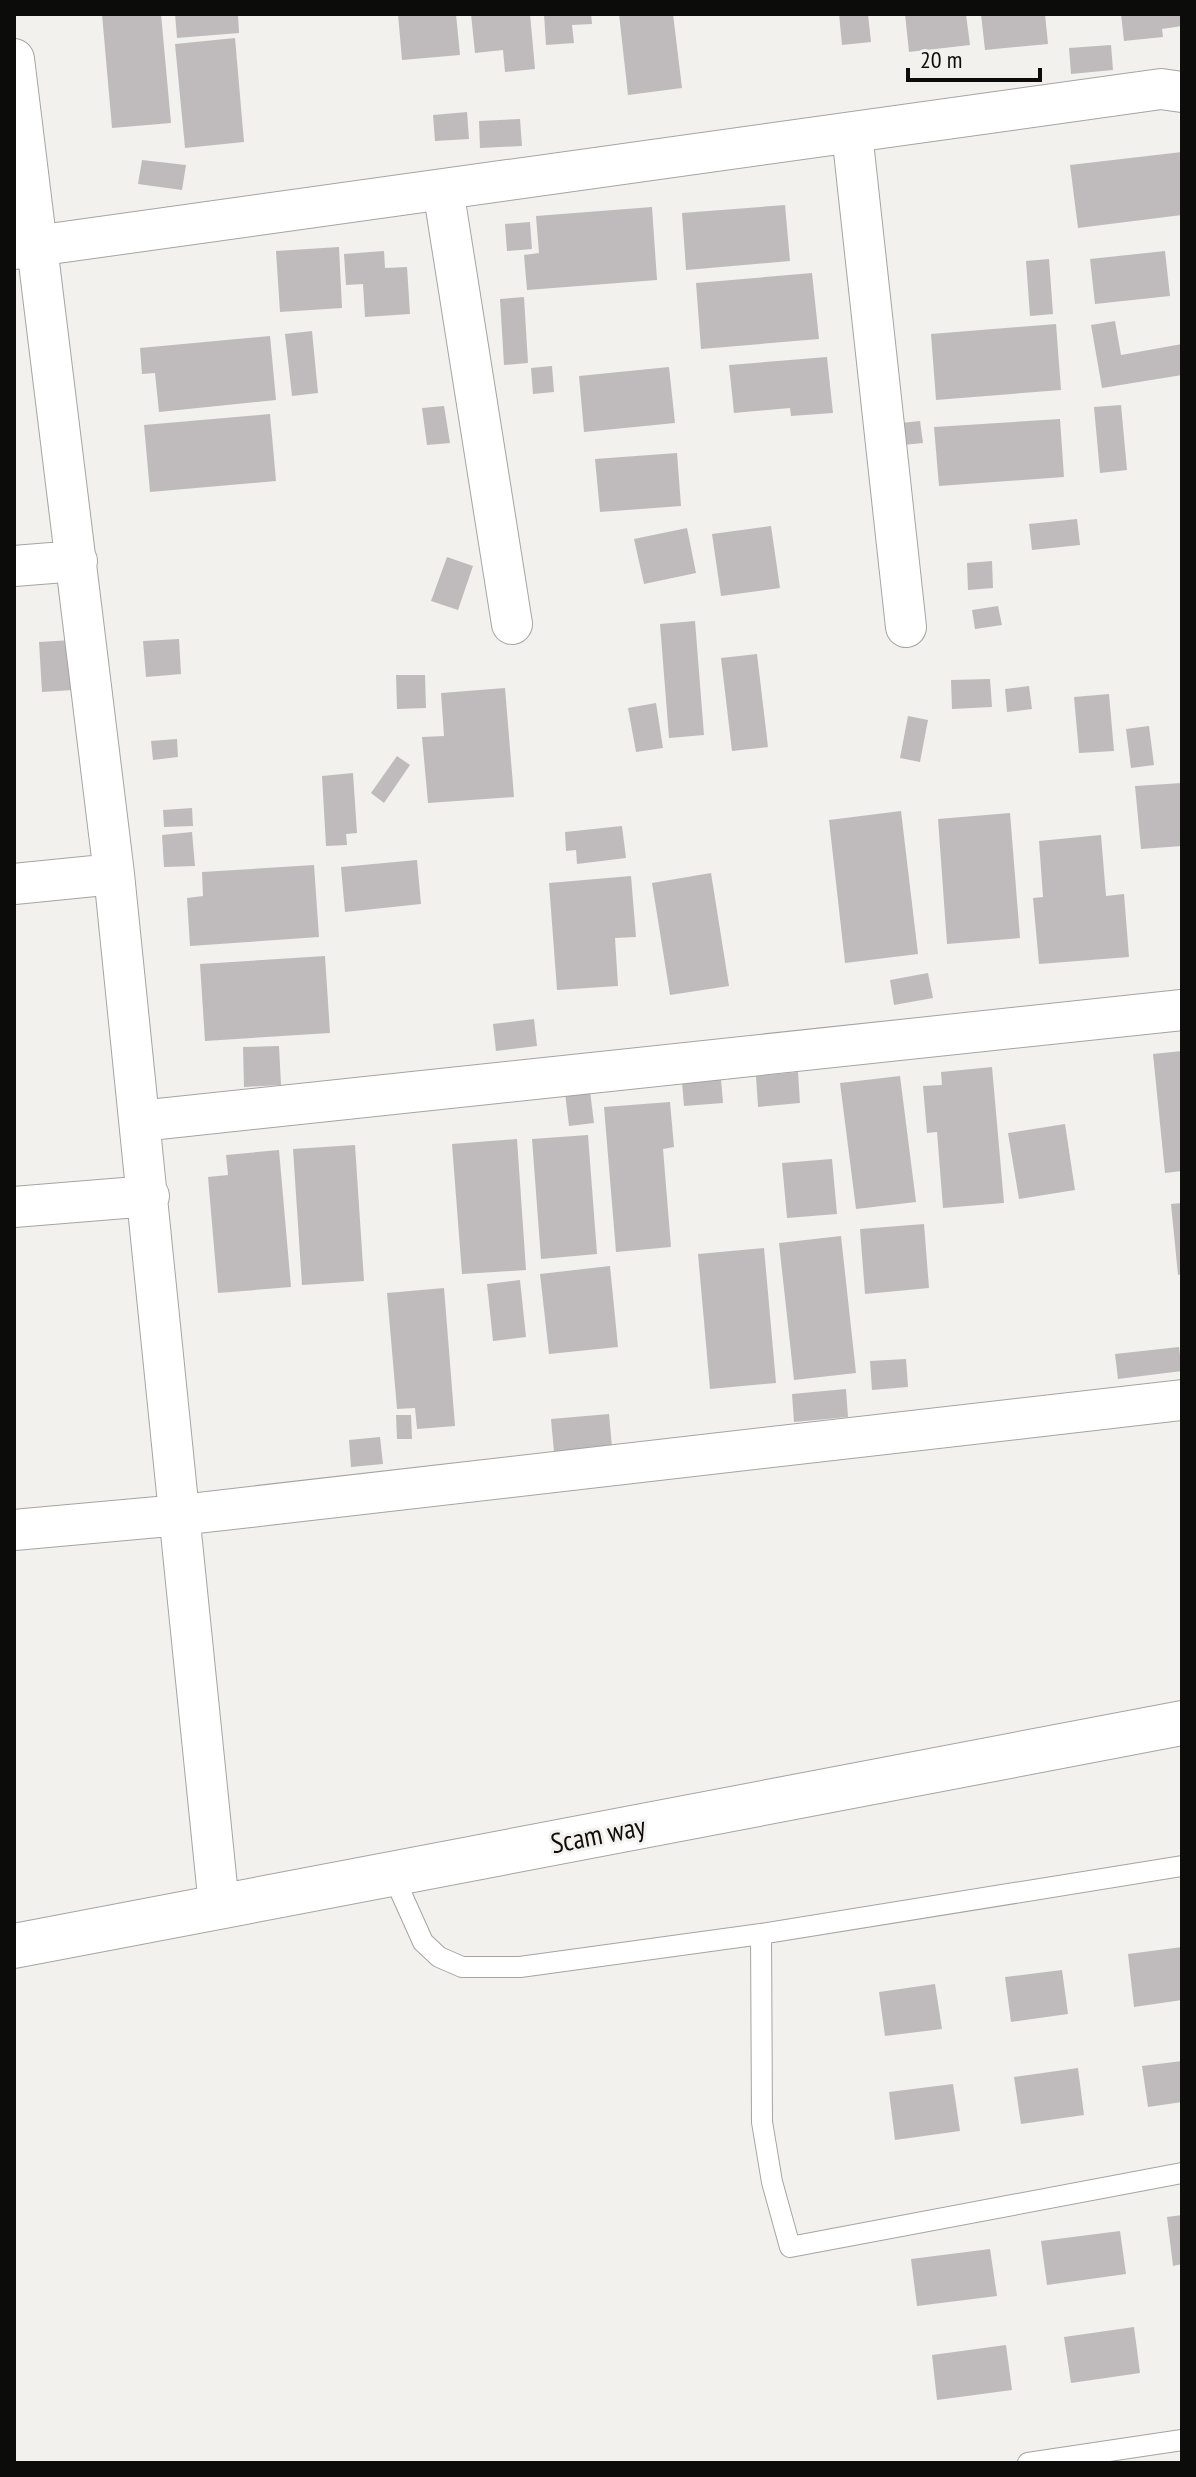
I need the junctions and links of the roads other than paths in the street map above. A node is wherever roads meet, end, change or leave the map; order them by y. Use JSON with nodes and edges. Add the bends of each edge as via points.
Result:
{"nodes":[{"id":1,"x":14,"y":59,"type":"edge"},
{"id":2,"x":1182,"y":92,"type":"edge"},
{"id":3,"x":852,"y":133,"type":"junction"},
{"id":4,"x":443,"y":189,"type":"junction"},
{"id":5,"x":26,"y":247,"type":"edge"},
{"id":6,"x":77,"y":561,"type":"junction"},
{"id":7,"x":14,"y":566,"type":"edge"},
{"id":8,"x":512,"y":624,"type":"dead end"},
{"id":9,"x":906,"y":627,"type":"dead end"},
{"id":10,"x":114,"y":874,"type":"junction"},
{"id":11,"x":14,"y":884,"type":"edge"},
{"id":12,"x":1182,"y":1010,"type":"edge"},
{"id":13,"x":140,"y":1121,"type":"junction"},
{"id":14,"x":149,"y":1196,"type":"junction"},
{"id":15,"x":14,"y":1207,"type":"edge"},
{"id":16,"x":1182,"y":1400,"type":"edge"},
{"id":17,"x":180,"y":1515,"type":"junction"},
{"id":18,"x":14,"y":1530,"type":"edge"},
{"id":19,"x":1182,"y":1723,"type":"edge"},
{"id":20,"x":1182,"y":1866,"type":"edge"},
{"id":21,"x":392,"y":1873,"type":"junction"},
{"id":22,"x":219,"y":1906,"type":"junction"},
{"id":23,"x":761,"y":1934,"type":"junction"},
{"id":24,"x":14,"y":1946,"type":"edge"},
{"id":25,"x":1182,"y":2173,"type":"edge"},
{"id":26,"x":1182,"y":2440,"type":"edge"},
{"id":27,"x":1028,"y":2463,"type":"edge"}],
"edges":[{"from":1,"to":5,"type":"street"},
{"from":2,"to":3,"type":"street","via":[[1161,89]]},
{"from":3,"to":4,"type":"street"},
{"from":3,"to":9,"type":"street"},
{"from":4,"to":5,"type":"street"},
{"from":4,"to":8,"type":"street"},
{"from":5,"to":6,"type":"street"},
{"from":6,"to":7,"type":"street"},
{"from":6,"to":10,"type":"street"},
{"from":10,"to":11,"type":"street"},
{"from":10,"to":13,"type":"street"},
{"from":12,"to":13,"type":"street"},
{"from":13,"to":14,"type":"street"},
{"from":14,"to":15,"type":"street"},
{"from":14,"to":17,"type":"street"},
{"from":16,"to":17,"type":"street"},
{"from":17,"to":18,"type":"street"},
{"from":17,"to":22,"type":"street"},
{"from":19,"to":21,"type":"street","name":"Scam way"},
{"from":20,"to":23,"type":"lane"},
{"from":21,"to":22,"type":"street","name":"Scam way"},
{"from":21,"to":23,"type":"lane","via":[[423,1942],[462,1967],[520,1967]]},
{"from":22,"to":24,"type":"street","name":"Scam way"},
{"from":23,"to":25,"type":"lane","via":[[762,2122],[790,2247]]},
{"from":26,"to":27,"type":"lane"}]}
